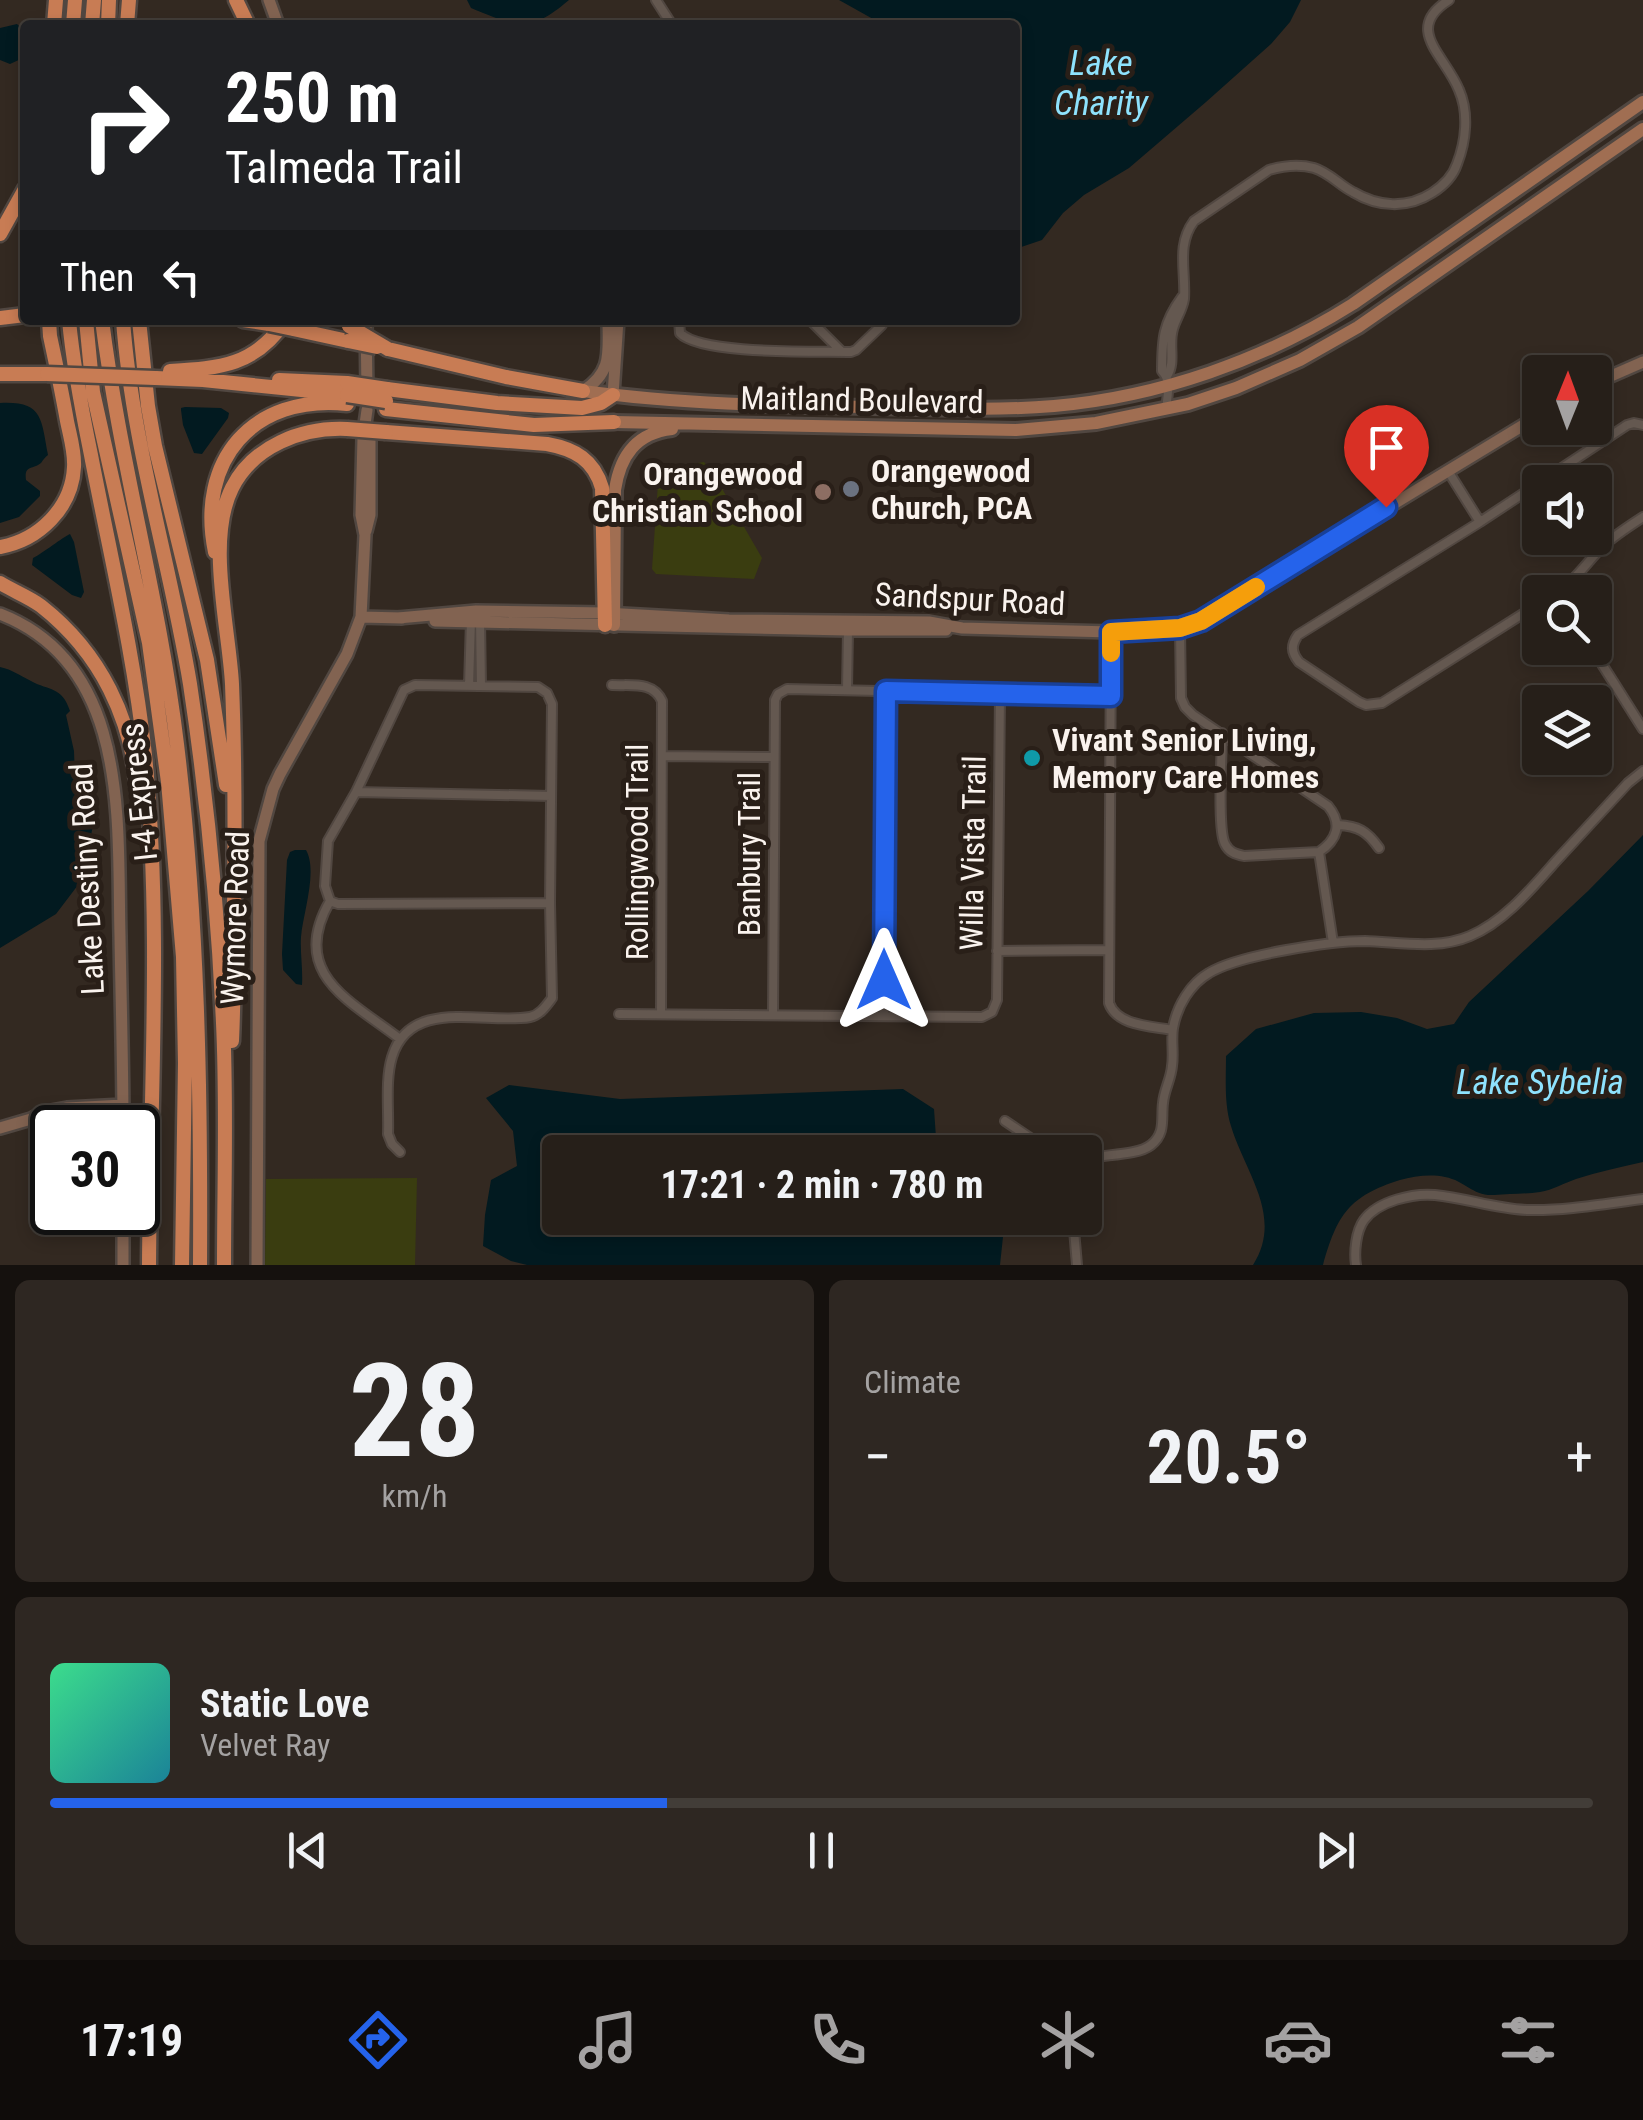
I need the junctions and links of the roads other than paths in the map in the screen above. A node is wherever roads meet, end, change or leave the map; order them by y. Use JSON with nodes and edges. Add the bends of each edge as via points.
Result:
{"nodes":[{"id":1,"x":1449,"y":0,"type":"edge"},
{"id":2,"x":1643,"y":102,"type":"edge"},
{"id":3,"x":1643,"y":129,"type":"edge"},
{"id":4,"x":20,"y":198,"type":"edge"},
{"id":5,"x":0,"y":234,"type":"edge"},
{"id":6,"x":50,"y":325,"type":"edge"},
{"id":7,"x":69,"y":325,"type":"edge"},
{"id":8,"x":86,"y":325,"type":"edge"},
{"id":9,"x":103,"y":325,"type":"edge"},
{"id":10,"x":124,"y":325,"type":"edge"},
{"id":11,"x":140,"y":325,"type":"edge"},
{"id":12,"x":289,"y":325,"type":"edge"},
{"id":13,"x":301,"y":325,"type":"edge"},
{"id":14,"x":366,"y":325,"type":"edge"},
{"id":15,"x":608,"y":325,"type":"edge"},
{"id":16,"x":618,"y":325,"type":"edge"},
{"id":17,"x":679,"y":325,"type":"edge"},
{"id":18,"x":815,"y":325,"type":"edge"},
{"id":19,"x":878,"y":325,"type":"edge"},
{"id":20,"x":346,"y":329,"type":"edge"},
{"id":21,"x":842,"y":352,"type":"junction"},
{"id":22,"x":1643,"y":362,"type":"edge"},
{"id":23,"x":4,"y":375,"type":"edge"},
{"id":24,"x":154,"y":375,"type":"junction"},
{"id":25,"x":1612,"y":376,"type":"edge"},
{"id":26,"x":1168,"y":381,"type":"junction"},
{"id":27,"x":583,"y":391,"type":"junction"},
{"id":28,"x":347,"y":394,"type":"junction"},
{"id":29,"x":614,"y":395,"type":"junction"},
{"id":30,"x":386,"y":400,"type":"junction"},
{"id":31,"x":1173,"y":408,"type":"junction"},
{"id":32,"x":614,"y":422,"type":"joint"},
{"id":33,"x":753,"y":425,"type":"junction"},
{"id":34,"x":1522,"y":426,"type":"edge"},
{"id":35,"x":1643,"y":426,"type":"edge"},
{"id":36,"x":1447,"y":470,"type":"junction"},
{"id":37,"x":1643,"y":517,"type":"edge"},
{"id":38,"x":1480,"y":522,"type":"junction"},
{"id":39,"x":0,"y":547,"type":"edge"},
{"id":40,"x":1579,"y":575,"type":"edge"},
{"id":41,"x":222,"y":582,"type":"junction"},
{"id":42,"x":0,"y":584,"type":"edge"},
{"id":43,"x":0,"y":614,"type":"edge"},
{"id":44,"x":1522,"y":614,"type":"edge"},
{"id":45,"x":361,"y":617,"type":"junction"},
{"id":46,"x":476,"y":619,"type":"junction"},
{"id":47,"x":610,"y":619,"type":"junction"},
{"id":48,"x":848,"y":625,"type":"junction"},
{"id":49,"x":1180,"y":628,"type":"junction"},
{"id":50,"x":1111,"y":632,"type":"junction"},
{"id":51,"x":469,"y":648,"type":"junction"},
{"id":52,"x":482,"y":648,"type":"junction"},
{"id":53,"x":1602,"y":665,"type":"edge"},
{"id":54,"x":612,"y":685,"type":"dead end"},
{"id":55,"x":468,"y":686,"type":"junction"},
{"id":56,"x":481,"y":686,"type":"junction"},
{"id":57,"x":847,"y":690,"type":"junction"},
{"id":58,"x":886,"y":691,"type":"junction"},
{"id":59,"x":1000,"y":694,"type":"junction"},
{"id":60,"x":1111,"y":696,"type":"junction"},
{"id":61,"x":1643,"y":729,"type":"edge"},
{"id":62,"x":1222,"y":733,"type":"junction"},
{"id":63,"x":662,"y":756,"type":"junction"},
{"id":64,"x":774,"y":757,"type":"junction"},
{"id":65,"x":1643,"y":771,"type":"edge"},
{"id":66,"x":356,"y":792,"type":"junction"},
{"id":67,"x":551,"y":796,"type":"junction"},
{"id":68,"x":1338,"y":825,"type":"junction"},
{"id":69,"x":1378,"y":848,"type":"dead end"},
{"id":70,"x":1319,"y":852,"type":"junction"},
{"id":71,"x":235,"y":855,"type":"junction"},
{"id":72,"x":330,"y":901,"type":"junction"},
{"id":73,"x":550,"y":904,"type":"junction"},
{"id":74,"x":154,"y":923,"type":"junction"},
{"id":75,"x":1333,"y":944,"type":"junction"},
{"id":76,"x":1109,"y":950,"type":"junction"},
{"id":77,"x":997,"y":951,"type":"junction"},
{"id":78,"x":619,"y":1014,"type":"dead end"},
{"id":79,"x":661,"y":1014,"type":"junction"},
{"id":80,"x":773,"y":1015,"type":"junction"},
{"id":81,"x":884,"y":1016,"type":"junction"},
{"id":82,"x":1172,"y":1030,"type":"junction"},
{"id":83,"x":400,"y":1039,"type":"junction"},
{"id":84,"x":224,"y":1096,"type":"junction"},
{"id":85,"x":123,"y":1105,"type":"edge"},
{"id":86,"x":30,"y":1119,"type":"edge"},
{"id":87,"x":1005,"y":1121,"type":"dead end"},
{"id":88,"x":0,"y":1128,"type":"edge"},
{"id":89,"x":1026,"y":1135,"type":"edge"},
{"id":90,"x":400,"y":1152,"type":"dead end"},
{"id":91,"x":1102,"y":1155,"type":"edge"},
{"id":92,"x":1643,"y":1199,"type":"edge"},
{"id":93,"x":123,"y":1235,"type":"edge"},
{"id":94,"x":1075,"y":1235,"type":"edge"},
{"id":95,"x":122,"y":1265,"type":"edge"},
{"id":96,"x":149,"y":1265,"type":"edge"},
{"id":97,"x":182,"y":1265,"type":"edge"},
{"id":98,"x":200,"y":1265,"type":"edge"},
{"id":99,"x":224,"y":1265,"type":"edge"},
{"id":100,"x":257,"y":1265,"type":"edge"},
{"id":101,"x":1078,"y":1265,"type":"edge"},
{"id":102,"x":1356,"y":1265,"type":"edge"}],
"edges":[{"from":1,"to":26,"type":"street","via":[[1426,27],[1461,92],[1466,122],[1454,171],[1423,199],[1401,205],[1351,192],[1312,168],[1282,166],[1194,221],[1183,242],[1184,294],[1165,326],[1162,371]]},
{"from":2,"to":26,"type":"main road","name":"Maitland Boulevard","via":[[1312,330]]},
{"from":3,"to":31,"type":"main road","name":"Maitland Boulevard","via":[[1358,327],[1236,388]]},
{"from":4,"to":5,"type":"highway"},
{"from":6,"to":39,"type":"highway","via":[[74,454],[72,483],[43,529]]},
{"from":7,"to":74,"type":"highway","via":[[139,709]]},
{"from":8,"to":97,"type":"highway","name":"I-4 Express","via":[[93,392],[149,643],[168,782],[184,1010]]},
{"from":9,"to":98,"type":"highway","name":"I-4 Express","via":[[169,690],[189,848],[200,1051]]},
{"from":10,"to":84,"type":"highway","via":[[208,821]]},
{"from":11,"to":71,"type":"highway","via":[[155,446],[208,660]]},
{"from":12,"to":24,"type":"highway","via":[[238,362]]},
{"from":13,"to":20,"type":"highway","name":"Maitland Boulevard"},
{"from":14,"to":45,"type":"street","name":"Wymore Road"},
{"from":15,"to":27,"type":"street","via":[[608,363]]},
{"from":16,"to":29,"type":"street"},
{"from":17,"to":21,"type":"street","via":[[689,340]]},
{"from":18,"to":21,"type":"street"},
{"from":19,"to":21,"type":"street","via":[[856,350]]},
{"from":20,"to":27,"type":"highway","name":"Maitland Boulevard","bridge":true,"via":[[388,349]]},
{"from":22,"to":25,"type":"street"},
{"from":23,"to":24,"type":"highway","name":"Maitland Boulevard","bridge":true},
{"from":24,"to":28,"type":"highway","name":"Maitland Boulevard"},
{"from":26,"to":29,"type":"main road","name":"Maitland Boulevard","via":[[1106,400],[1014,408],[740,405]]},
{"from":26,"to":31,"type":"street"},
{"from":27,"to":29,"type":"main road","name":"Maitland Boulevard"},
{"from":28,"to":30,"type":"highway","name":"Maitland Boulevard","bridge":true},
{"from":28,"to":41,"type":"highway","via":[[272,414],[230,452],[210,506]]},
{"from":29,"to":30,"type":"highway","via":[[582,408]]},
{"from":30,"to":32,"type":"highway","name":"Maitland Boulevard","via":[[504,417]]},
{"from":31,"to":33,"type":"main road","name":"Maitland Boulevard","via":[[1096,424],[1016,430]]},
{"from":32,"to":33,"type":"main road","name":"Maitland Boulevard"},
{"from":33,"to":47,"type":"main road","via":[[665,430],[630,449],[615,490]]},
{"from":34,"to":36,"type":"street","name":"Sandspur Road"},
{"from":35,"to":38,"type":"street","via":[[1628,425]]},
{"from":36,"to":38,"type":"street"},
{"from":36,"to":49,"type":"street","name":"Sandspur Road"},
{"from":37,"to":40,"type":"street","via":[[1601,548]]},
{"from":38,"to":44,"type":"street","via":[[1298,636],[1293,655],[1359,702],[1374,705]]},
{"from":41,"to":47,"type":"highway","bridge":true,"via":[[222,517],[232,489],[247,466],[304,432],[347,429],[547,444],[584,458],[598,476]]},
{"from":41,"to":71,"type":"highway","via":[[232,681]]},
{"from":42,"to":74,"type":"highway","via":[[37,603],[76,639],[116,702],[133,748]]},
{"from":43,"to":85,"type":"street","name":"Lake Destiny Road","via":[[42,639],[72,670],[96,709],[110,751]]},
{"from":45,"to":46,"type":"street","name":"Sandspur Road"},
{"from":45,"to":100,"type":"street","name":"Wymore Road","via":[[280,774],[260,841]]},
{"from":46,"to":47,"type":"street","name":"Sandspur Road"},
{"from":46,"to":51,"type":"street"},
{"from":46,"to":52,"type":"street"},
{"from":47,"to":48,"type":"street","name":"Sandspur Road"},
{"from":47,"to":48,"type":"street","name":"Sandspur Road","via":[[728,627]]},
{"from":48,"to":50,"type":"street","name":"Sandspur Road","via":[[929,622]]},
{"from":48,"to":57,"type":"street"},
{"from":49,"to":50,"type":"street","name":"Sandspur Road"},
{"from":49,"to":62,"type":"street","via":[[1184,707]]},
{"from":50,"to":60,"type":"street"},
{"from":51,"to":52,"type":"street"},
{"from":51,"to":55,"type":"street"},
{"from":52,"to":56,"type":"street"},
{"from":53,"to":61,"type":"street"},
{"from":54,"to":63,"type":"street","name":"Rollingwood Trail","via":[[658,692]]},
{"from":55,"to":56,"type":"street"},
{"from":55,"to":66,"type":"street","via":[[404,690]]},
{"from":56,"to":67,"type":"street","via":[[547,693]]},
{"from":57,"to":58,"type":"street"},
{"from":57,"to":64,"type":"street","name":"Banbury Trail","via":[[778,694]]},
{"from":58,"to":59,"type":"street"},
{"from":58,"to":81,"type":"street"},
{"from":59,"to":60,"type":"street"},
{"from":59,"to":77,"type":"street","name":"Willa Vista Trail"},
{"from":60,"to":76,"type":"street"},
{"from":62,"to":68,"type":"street","via":[[1328,806]]},
{"from":62,"to":70,"type":"street","via":[[1222,832],[1229,850],[1244,856]]},
{"from":63,"to":64,"type":"street"},
{"from":63,"to":79,"type":"street","name":"Rollingwood Trail"},
{"from":64,"to":80,"type":"street","name":"Banbury Trail"},
{"from":65,"to":75,"type":"street","via":[[1534,885],[1473,935],[1438,944]]},
{"from":66,"to":67,"type":"street"},
{"from":66,"to":72,"type":"street","via":[[328,842],[324,886]]},
{"from":67,"to":73,"type":"street"},
{"from":68,"to":69,"type":"street","via":[[1363,830]]},
{"from":68,"to":70,"type":"street"},
{"from":70,"to":75,"type":"street"},
{"from":71,"to":84,"type":"highway","via":[[232,1066]]},
{"from":72,"to":73,"type":"street"},
{"from":72,"to":83,"type":"street","via":[[317,943],[322,974]]},
{"from":73,"to":83,"type":"street","via":[[552,998],[544,1009],[532,1017],[431,1019]]},
{"from":74,"to":96,"type":"highway"},
{"from":75,"to":82,"type":"street","via":[[1220,966],[1189,989]]},
{"from":76,"to":77,"type":"street"},
{"from":76,"to":82,"type":"street","via":[[1112,1013]]},
{"from":77,"to":81,"type":"street","name":"Willa Vista Trail","via":[[992,1012]]},
{"from":78,"to":79,"type":"street"},
{"from":79,"to":80,"type":"street"},
{"from":80,"to":81,"type":"street"},
{"from":82,"to":91,"type":"street","via":[[1173,1064],[1155,1142]]},
{"from":83,"to":90,"type":"street","via":[[390,1068],[388,1134]]},
{"from":84,"to":99,"type":"highway"},
{"from":86,"to":88,"type":"street"},
{"from":87,"to":89,"type":"street"},
{"from":92,"to":102,"type":"street","via":[[1538,1210],[1416,1196],[1384,1204],[1364,1219]]},
{"from":93,"to":95,"type":"street"},
{"from":94,"to":101,"type":"street"}]}
